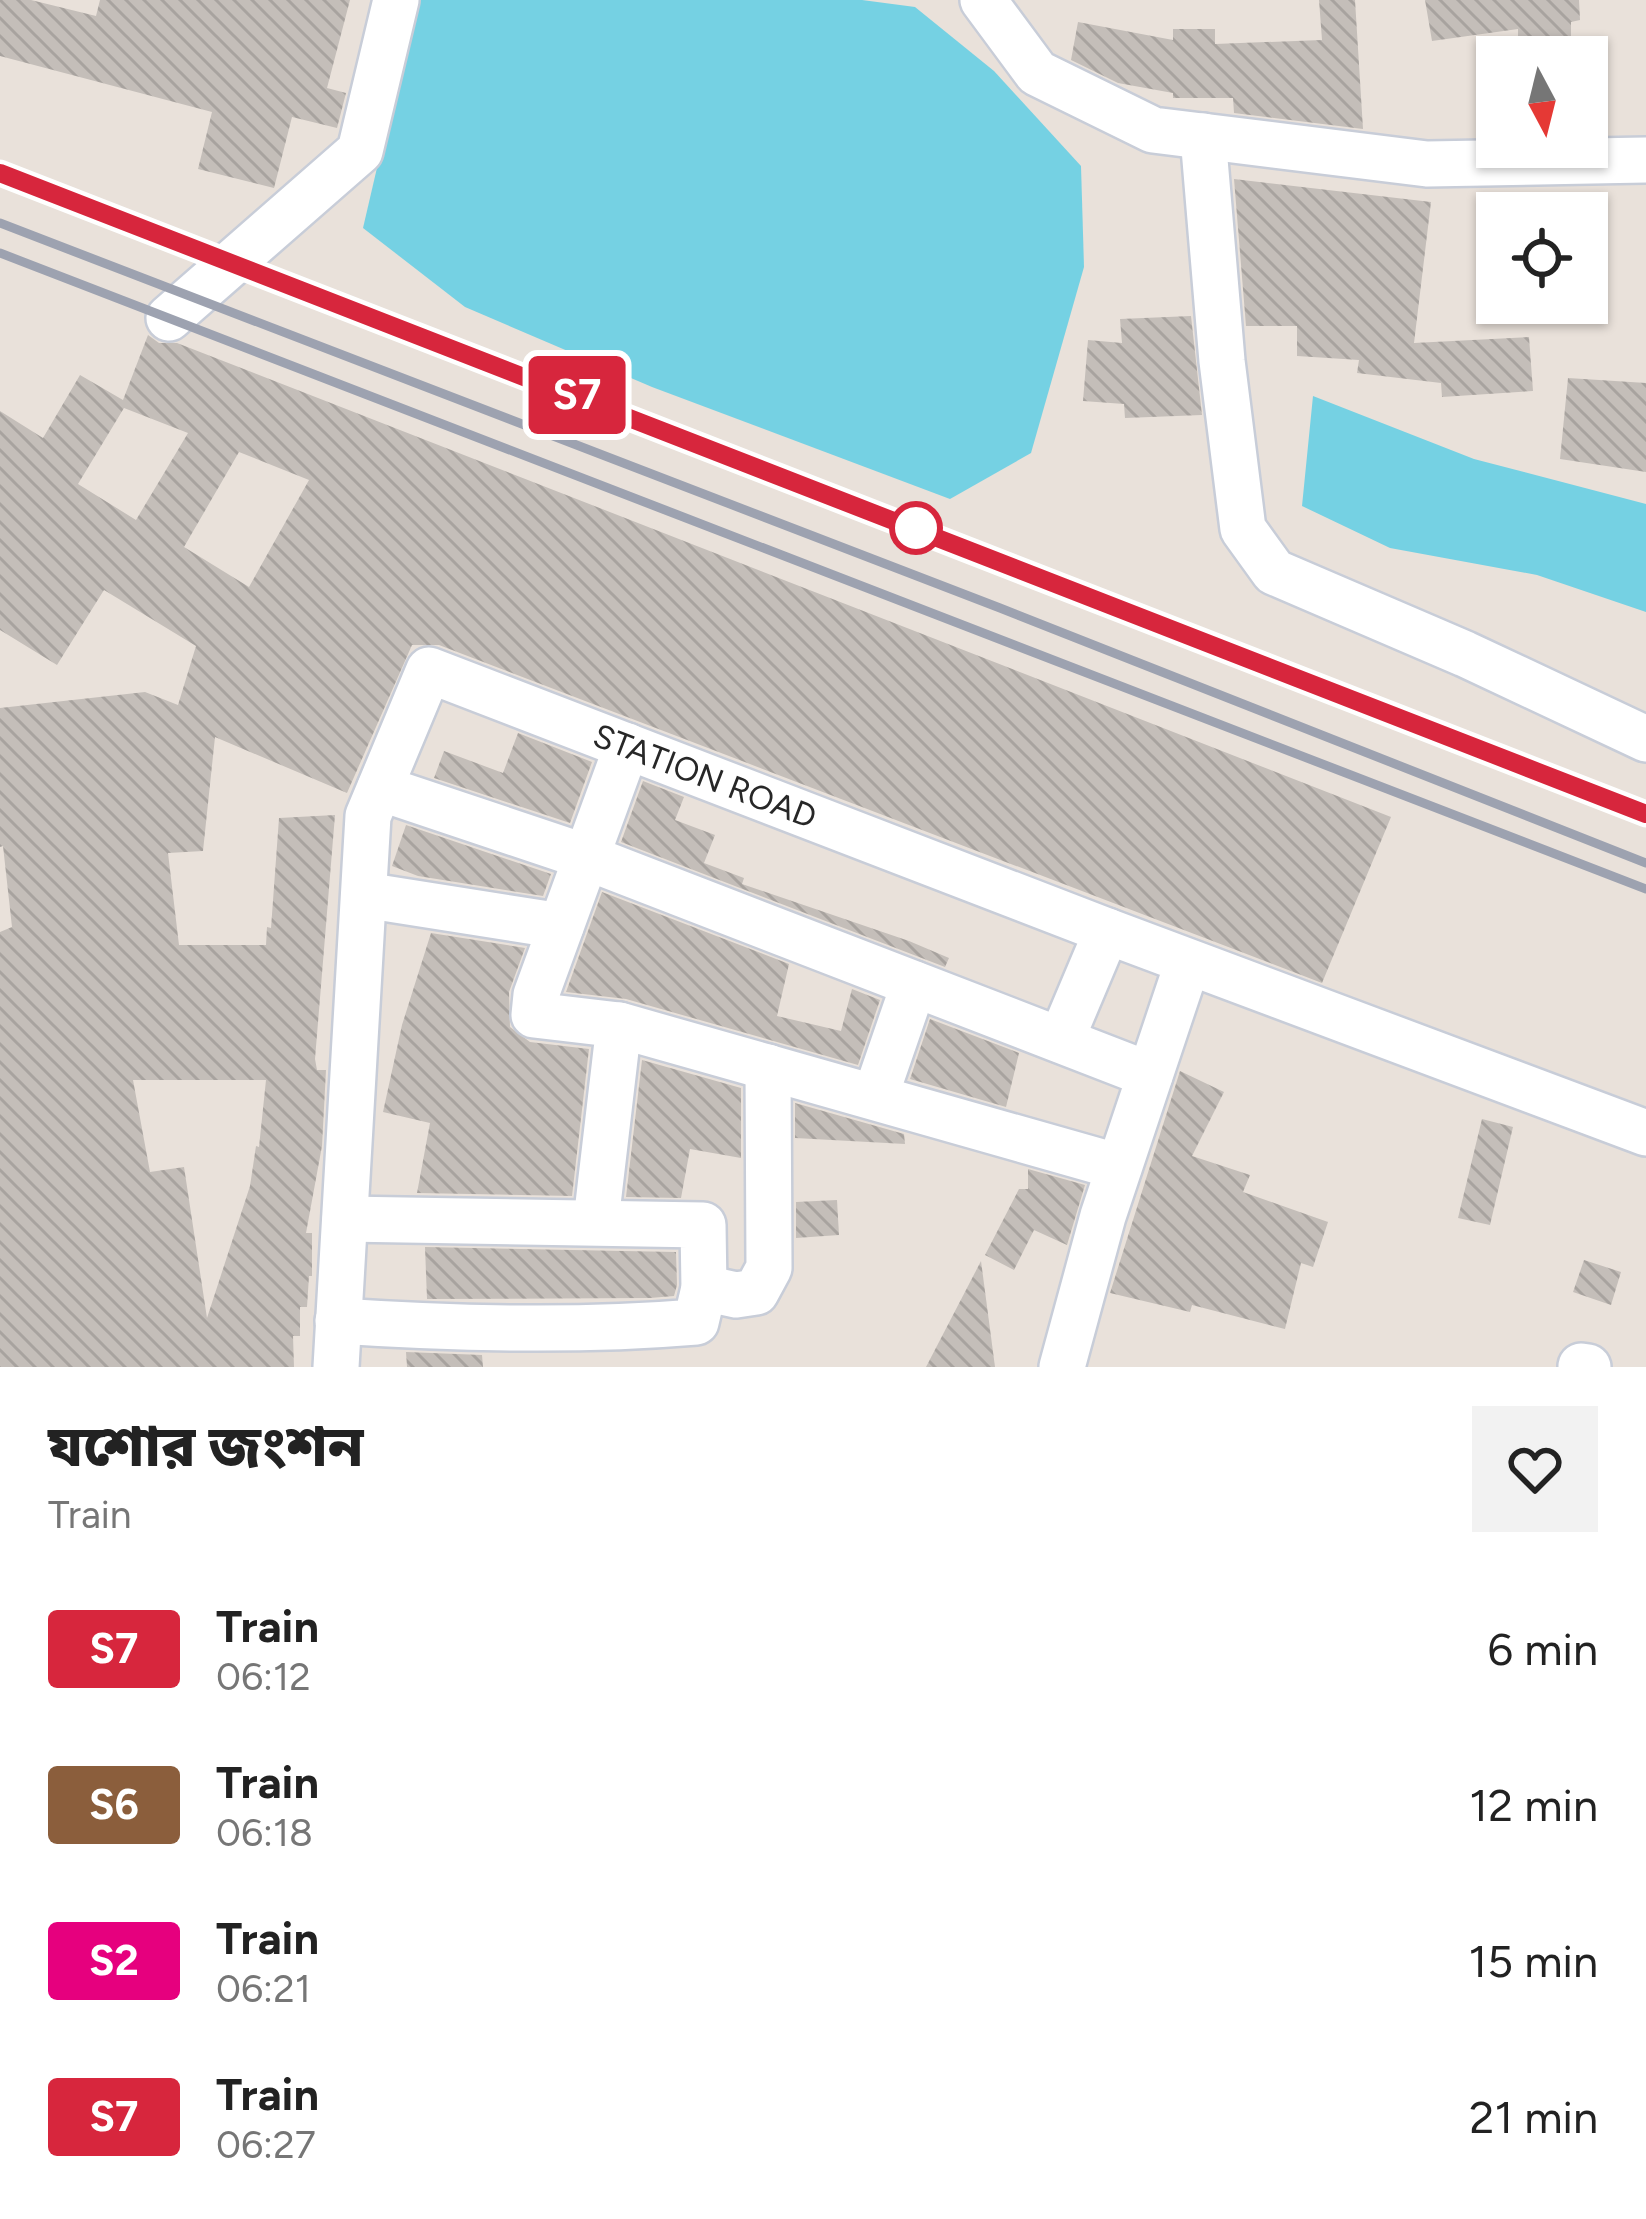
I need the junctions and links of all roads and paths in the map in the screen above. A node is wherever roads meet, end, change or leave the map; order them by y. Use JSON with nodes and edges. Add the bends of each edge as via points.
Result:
{"nodes":[{"id":1,"x":396,"y":0,"type":"edge"},
{"id":2,"x":983,"y":0,"type":"edge"},
{"id":3,"x":1203,"y":136,"type":"junction"},
{"id":4,"x":1646,"y":160,"type":"edge"},
{"id":5,"x":169,"y":318,"type":"dead end"},
{"id":6,"x":1646,"y":739,"type":"edge"},
{"id":7,"x":627,"y":746,"type":"junction"},
{"id":8,"x":380,"y":788,"type":"junction"},
{"id":9,"x":586,"y":857,"type":"junction"},
{"id":10,"x":364,"y":895,"type":"junction"},
{"id":11,"x":561,"y":926,"type":"junction"},
{"id":12,"x":1107,"y":931,"type":"junction"},
{"id":13,"x":1188,"y":962,"type":"junction"},
{"id":14,"x":914,"y":983,"type":"junction"},
{"id":15,"x":619,"y":1025,"type":"junction"},
{"id":16,"x":1061,"y":1040,"type":"junction"},
{"id":17,"x":768,"y":1066,"type":"junction"},
{"id":18,"x":1150,"y":1075,"type":"junction"},
{"id":19,"x":875,"y":1097,"type":"junction"},
{"id":20,"x":1646,"y":1133,"type":"edge"},
{"id":21,"x":1119,"y":1167,"type":"junction"},
{"id":22,"x":345,"y":1219,"type":"junction"},
{"id":23,"x":596,"y":1221,"type":"junction"},
{"id":24,"x":704,"y":1288,"type":"junction"},
{"id":25,"x":338,"y":1321,"type":"junction"},
{"id":26,"x":336,"y":1367,"type":"edge"},
{"id":27,"x":1062,"y":1367,"type":"edge"}],
"edges":[{"from":1,"to":5,"type":"street","via":[[360,151]]},
{"from":2,"to":3,"type":"street","via":[[1036,73],[1153,130]]},
{"from":3,"to":4,"type":"street","via":[[1426,164]]},
{"from":3,"to":6,"type":"street","via":[[1243,529],[1274,572]]},
{"from":7,"to":8,"type":"street","name":"STATION ROAD","via":[[429,670]]},
{"from":7,"to":9,"type":"street"},
{"from":7,"to":12,"type":"street","name":"STATION ROAD"},
{"from":8,"to":9,"type":"street"},
{"from":8,"to":10,"type":"street","name":"STATION ROAD","via":[[368,816]]},
{"from":9,"to":11,"type":"street"},
{"from":9,"to":14,"type":"street"},
{"from":10,"to":11,"type":"street"},
{"from":10,"to":22,"type":"street","name":"STATION ROAD"},
{"from":11,"to":15,"type":"street","via":[[534,1015]]},
{"from":12,"to":13,"type":"street","name":"STATION ROAD"},
{"from":12,"to":16,"type":"street"},
{"from":13,"to":18,"type":"street"},
{"from":13,"to":20,"type":"street","name":"STATION ROAD"},
{"from":14,"to":16,"type":"street"},
{"from":14,"to":19,"type":"street"},
{"from":15,"to":17,"type":"street"},
{"from":15,"to":23,"type":"street"},
{"from":16,"to":18,"type":"street"},
{"from":17,"to":19,"type":"street"},
{"from":17,"to":24,"type":"street","via":[[769,1268],[757,1292]]},
{"from":18,"to":21,"type":"street"},
{"from":19,"to":21,"type":"street"},
{"from":21,"to":27,"type":"street"},
{"from":22,"to":23,"type":"street"},
{"from":22,"to":25,"type":"street","name":"STATION ROAD"},
{"from":23,"to":24,"type":"street","via":[[703,1225]]},
{"from":24,"to":25,"type":"street","via":[[695,1322],[673,1324],[468,1329]]},
{"from":25,"to":26,"type":"street","name":"STATION ROAD"}]}
